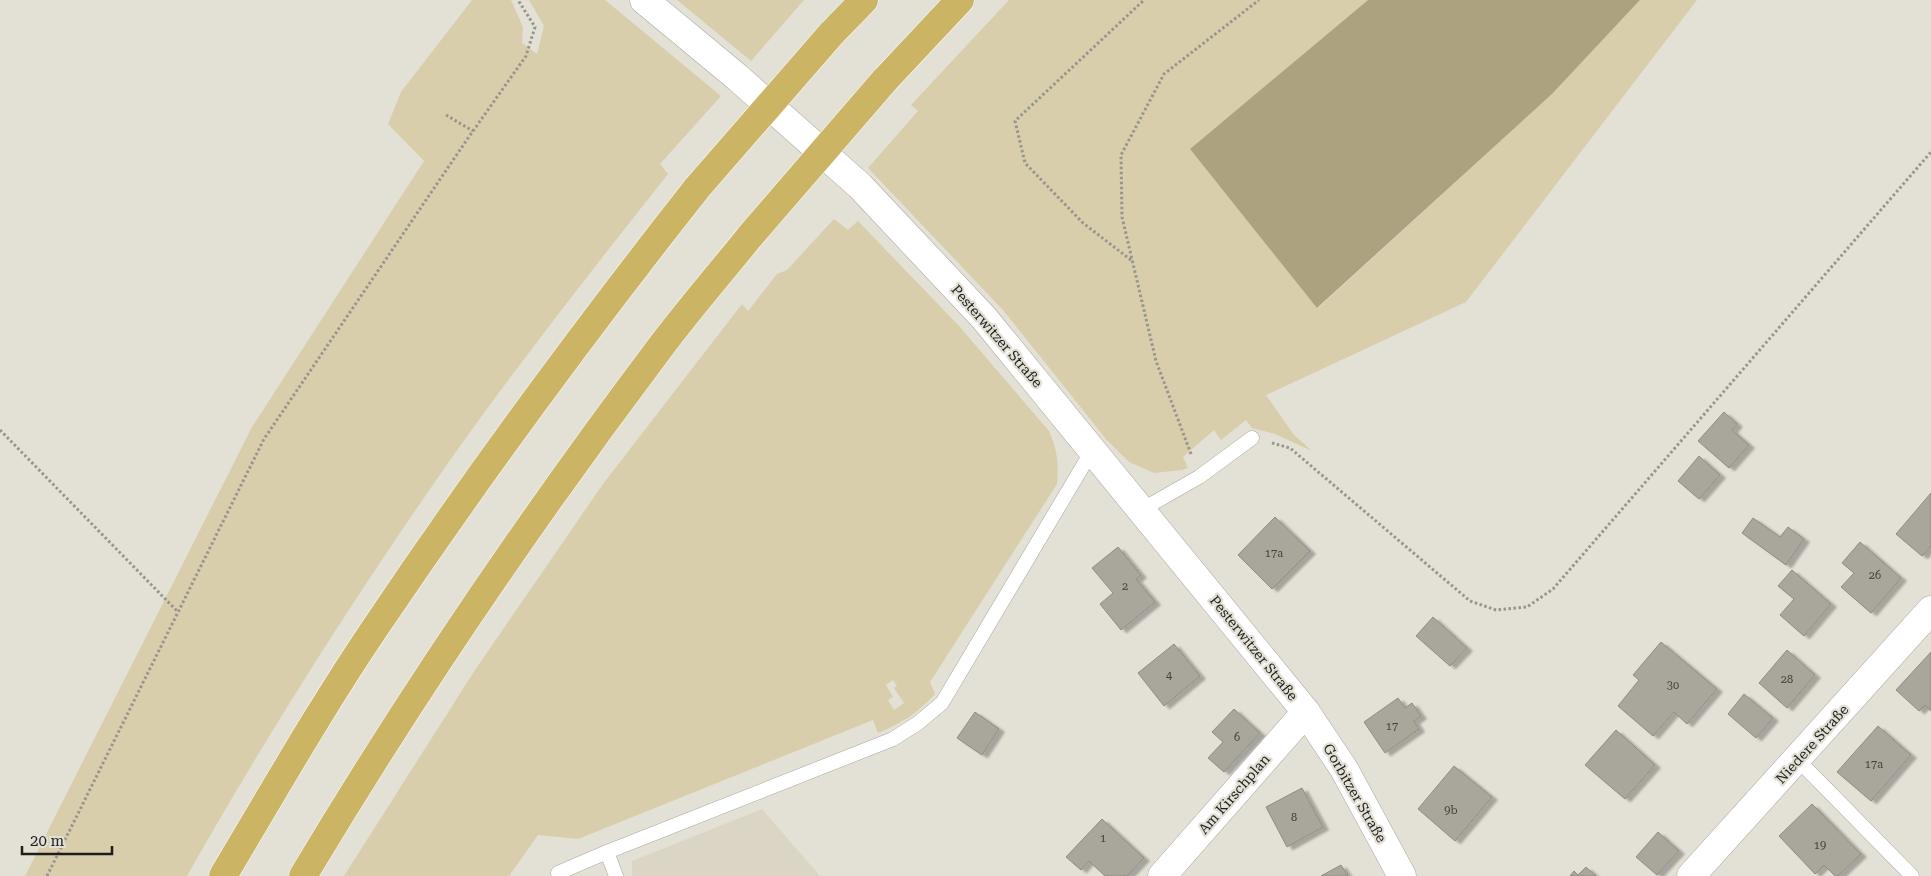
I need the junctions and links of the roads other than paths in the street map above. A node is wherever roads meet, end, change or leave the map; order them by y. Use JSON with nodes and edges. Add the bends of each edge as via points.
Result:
{"nodes":[{"id":1,"x":644,"y":0,"type":"edge"},
{"id":2,"x":864,"y":0,"type":"edge"},
{"id":3,"x":960,"y":0,"type":"edge"},
{"id":4,"x":1252,"y":438,"type":"road end"},
{"id":5,"x":1092,"y":450,"type":"junction"},
{"id":6,"x":1141,"y":510,"type":"junction"},
{"id":7,"x":1931,"y":610,"type":"edge"},
{"id":8,"x":1306,"y":712,"type":"junction"},
{"id":9,"x":1798,"y":760,"type":"junction"},
{"id":10,"x":607,"y":852,"type":"junction"},
{"id":11,"x":558,"y":873,"type":"dead end"},
{"id":12,"x":223,"y":876,"type":"edge"},
{"id":13,"x":303,"y":876,"type":"edge"},
{"id":14,"x":616,"y":876,"type":"edge"},
{"id":15,"x":1162,"y":876,"type":"edge"},
{"id":16,"x":1402,"y":876,"type":"edge"},
{"id":17,"x":1691,"y":876,"type":"edge"},
{"id":18,"x":1912,"y":876,"type":"edge"}],
"edges":[{"from":1,"to":5,"type":"street","name":"Pesterwitzer Straße","via":[[860,186],[984,318]]},
{"from":2,"to":12,"type":"highway","bridge":true,"via":[[697,188],[607,302],[498,450],[381,619]]},
{"from":3,"to":13,"type":"highway","bridge":true,"via":[[884,81],[663,344],[436,662]]},
{"from":4,"to":6,"type":"lane","via":[[1199,477]]},
{"from":5,"to":6,"type":"street","name":"Pesterwitzer Straße"},
{"from":5,"to":10,"type":"lane","via":[[942,703],[918,723],[893,739]]},
{"from":6,"to":8,"type":"street","name":"Pesterwitzer Straße"},
{"from":7,"to":9,"type":"street","name":"Niedere Straße"},
{"from":8,"to":15,"type":"street","name":"Am Kirschplan"},
{"from":8,"to":16,"type":"street","name":"Gorbitzer Straße","via":[[1344,768]]},
{"from":9,"to":17,"type":"street","name":"Niedere Straße"},
{"from":9,"to":18,"type":"lane"},
{"from":10,"to":11,"type":"lane"},
{"from":10,"to":14,"type":"lane"}]}
